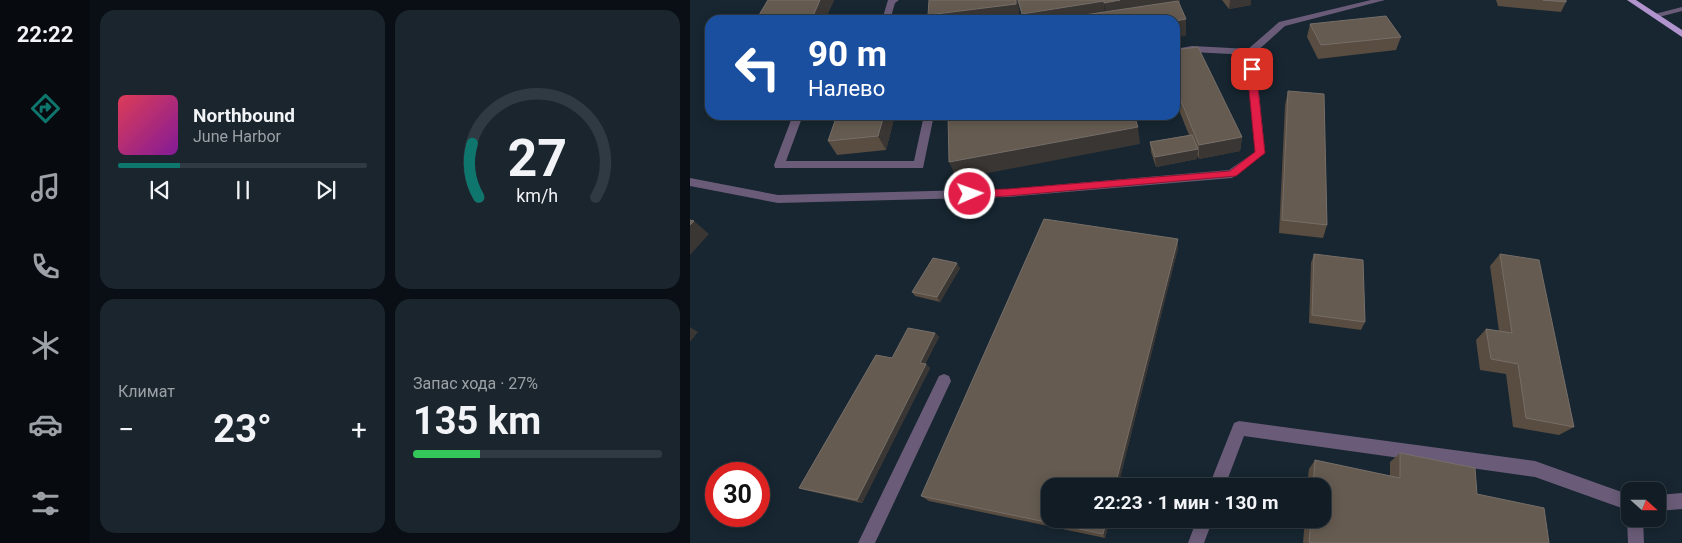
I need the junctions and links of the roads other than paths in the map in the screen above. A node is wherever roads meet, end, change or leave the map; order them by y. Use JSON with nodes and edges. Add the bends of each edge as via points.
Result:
{"nodes":[{"id":1,"x":895,"y":0,"type":"edge"},
{"id":2,"x":1381,"y":0,"type":"edge"},
{"id":3,"x":1630,"y":0,"type":"edge"},
{"id":4,"x":1682,"y":9,"type":"edge"},
{"id":5,"x":887,"y":15,"type":"edge"},
{"id":6,"x":1655,"y":15,"type":"junction"},
{"id":7,"x":1682,"y":34,"type":"edge"},
{"id":8,"x":1180,"y":51,"type":"edge"},
{"id":9,"x":1250,"y":52,"type":"junction"},
{"id":10,"x":796,"y":120,"type":"edge"},
{"id":11,"x":928,"y":120,"type":"edge"},
{"id":12,"x":690,"y":182,"type":"edge"},
{"id":13,"x":944,"y":381,"type":"dead end"},
{"id":14,"x":1220,"y":478,"type":"edge"},
{"id":15,"x":1621,"y":501,"type":"edge"},
{"id":16,"x":1682,"y":501,"type":"edge"},
{"id":17,"x":1666,"y":502,"type":"edge"},
{"id":18,"x":1202,"y":528,"type":"edge"},
{"id":19,"x":1635,"y":528,"type":"edge"},
{"id":20,"x":866,"y":543,"type":"edge"},
{"id":21,"x":1196,"y":543,"type":"edge"},
{"id":22,"x":1636,"y":543,"type":"edge"}],
"edges":[{"from":1,"to":5,"type":"street","via":[[891,1]]},
{"from":2,"to":9,"type":"street","via":[[1282,24]]},
{"from":3,"to":6,"type":"main road"},
{"from":4,"to":6,"type":"street"},
{"from":6,"to":7,"type":"main road"},
{"from":8,"to":9,"type":"street"},
{"from":9,"to":12,"type":"street","via":[[1260,153],[1232,174],[1008,193],[778,199]]},
{"from":10,"to":11,"type":"street","via":[[779,165],[919,164]]},
{"from":13,"to":20,"type":"street"},
{"from":14,"to":15,"type":"street","via":[[1240,428],[1535,470]]},
{"from":16,"to":17,"type":"street"},
{"from":18,"to":21,"type":"street"},
{"from":19,"to":22,"type":"street"}]}
